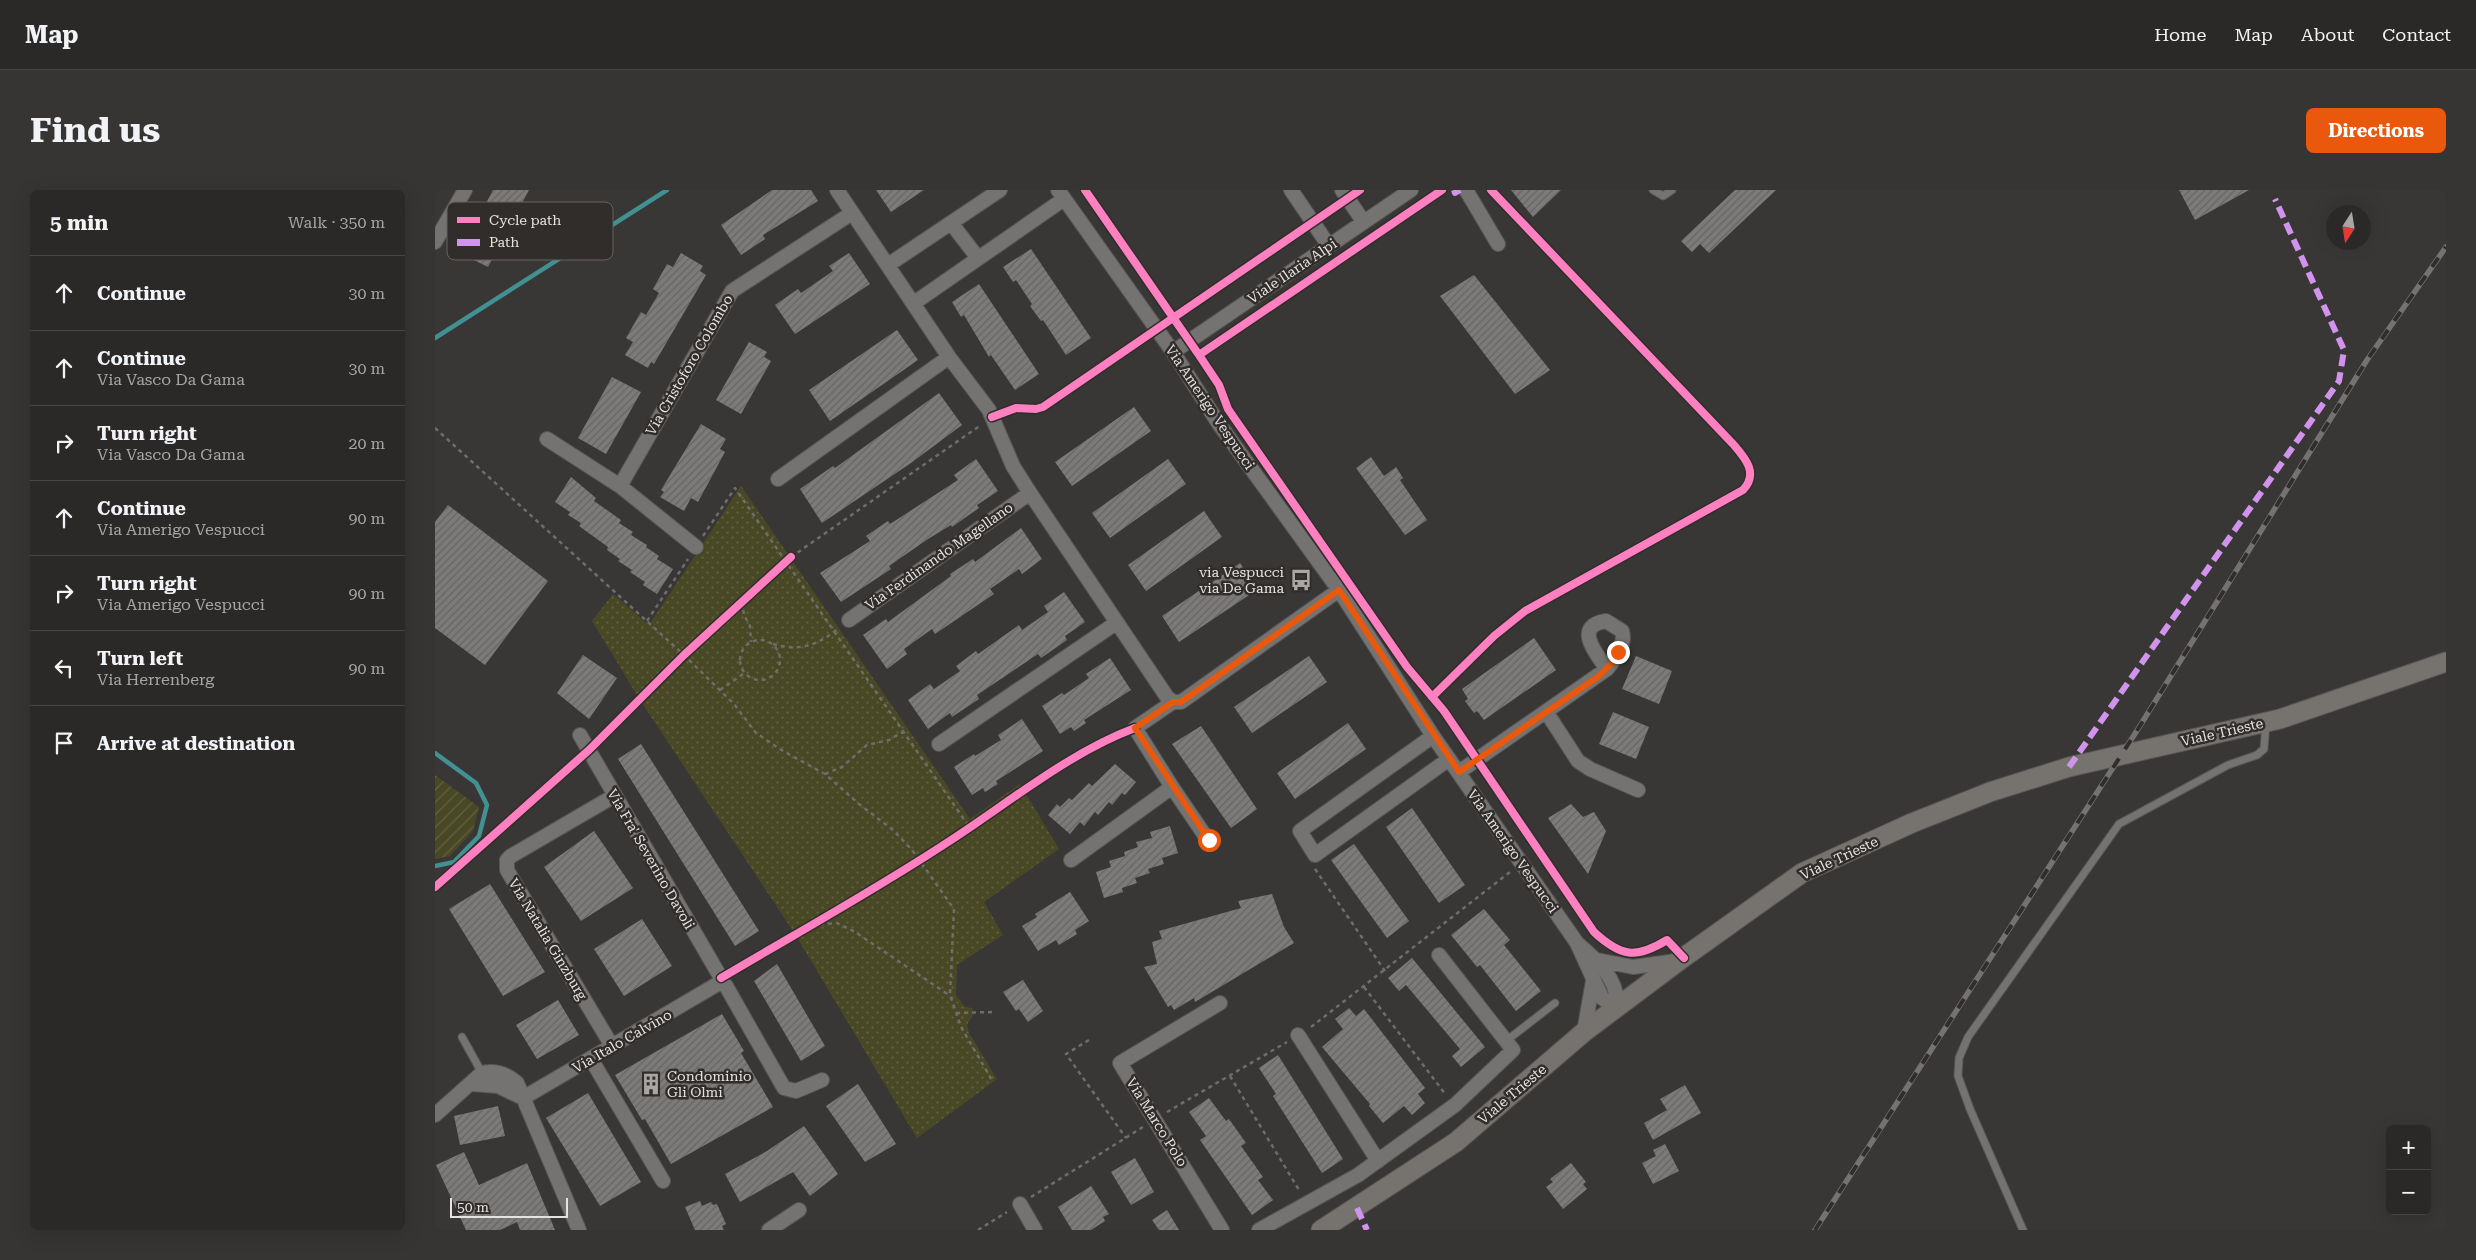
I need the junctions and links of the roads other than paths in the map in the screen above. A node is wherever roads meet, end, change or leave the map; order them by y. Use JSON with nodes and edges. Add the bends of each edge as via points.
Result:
{"nodes":[{"id":1,"x":837,"y":190,"type":"edge"},
{"id":2,"x":1000,"y":190,"type":"edge"},
{"id":3,"x":1291,"y":190,"type":"edge"},
{"id":4,"x":1342,"y":190,"type":"edge"},
{"id":5,"x":1411,"y":190,"type":"edge"},
{"id":6,"x":1466,"y":190,"type":"edge"},
{"id":7,"x":1653,"y":190,"type":"edge"},
{"id":8,"x":1672,"y":190,"type":"edge"},
{"id":9,"x":464,"y":191,"type":"edge"},
{"id":10,"x":1061,"y":195,"type":"edge"},
{"id":11,"x":458,"y":202,"type":"edge"},
{"id":12,"x":852,"y":213,"type":"junction"},
{"id":13,"x":447,"y":221,"type":"edge"},
{"id":14,"x":1363,"y":221,"type":"junction"},
{"id":15,"x":951,"y":223,"type":"junction"},
{"id":16,"x":435,"y":242,"type":"edge"},
{"id":17,"x":1498,"y":244,"type":"dead end"},
{"id":18,"x":1329,"y":246,"type":"junction"},
{"id":19,"x":978,"y":258,"type":"junction"},
{"id":20,"x":888,"y":264,"type":"junction"},
{"id":21,"x":914,"y":303,"type":"junction"},
{"id":22,"x":1173,"y":352,"type":"junction"},
{"id":23,"x":949,"y":357,"type":"junction"},
{"id":24,"x":547,"y":439,"type":"dead end"},
{"id":25,"x":778,"y":479,"type":"dead end"},
{"id":26,"x":620,"y":486,"type":"junction"},
{"id":27,"x":1030,"y":493,"type":"junction"},
{"id":28,"x":696,"y":547,"type":"dead end"},
{"id":29,"x":1339,"y":590,"type":"junction"},
{"id":30,"x":849,"y":620,"type":"dead end"},
{"id":31,"x":1116,"y":622,"type":"junction"},
{"id":32,"x":2446,"y":662,"type":"edge"},
{"id":33,"x":1607,"y":669,"type":"dead end"},
{"id":34,"x":1173,"y":702,"type":"junction"},
{"id":35,"x":1547,"y":713,"type":"junction"},
{"id":36,"x":2266,"y":722,"type":"junction"},
{"id":37,"x":580,"y":735,"type":"dead end"},
{"id":38,"x":1433,"y":736,"type":"junction"},
{"id":39,"x":939,"y":744,"type":"dead end"},
{"id":40,"x":1449,"y":759,"type":"junction"},
{"id":41,"x":1459,"y":772,"type":"junction"},
{"id":42,"x":1172,"y":787,"type":"junction"},
{"id":43,"x":1638,"y":790,"type":"dead end"},
{"id":44,"x":614,"y":796,"type":"junction"},
{"id":45,"x":1209,"y":840,"type":"dead end"},
{"id":46,"x":1071,"y":860,"type":"dead end"},
{"id":47,"x":1577,"y":943,"type":"junction"},
{"id":48,"x":1439,"y":955,"type":"dead end"},
{"id":49,"x":1597,"y":960,"type":"junction"},
{"id":50,"x":1680,"y":960,"type":"junction"},
{"id":51,"x":1593,"y":980,"type":"junction"},
{"id":52,"x":721,"y":982,"type":"junction"},
{"id":53,"x":1220,"y":1003,"type":"dead end"},
{"id":54,"x":1555,"y":1003,"type":"dead end"},
{"id":55,"x":1616,"y":1008,"type":"junction"},
{"id":56,"x":1584,"y":1032,"type":"junction"},
{"id":57,"x":1298,"y":1036,"type":"road end"},
{"id":58,"x":462,"y":1037,"type":"dead end"},
{"id":59,"x":1506,"y":1042,"type":"junction"},
{"id":60,"x":612,"y":1046,"type":"junction"},
{"id":61,"x":591,"y":1059,"type":"junction"},
{"id":62,"x":482,"y":1073,"type":"junction"},
{"id":63,"x":822,"y":1080,"type":"dead end"},
{"id":64,"x":471,"y":1084,"type":"junction"},
{"id":65,"x":523,"y":1098,"type":"junction"},
{"id":66,"x":435,"y":1115,"type":"edge"},
{"id":67,"x":1377,"y":1161,"type":"junction"},
{"id":68,"x":663,"y":1181,"type":"dead end"},
{"id":69,"x":1020,"y":1204,"type":"road end"},
{"id":70,"x":799,"y":1210,"type":"dead end"},
{"id":71,"x":579,"y":1230,"type":"edge"},
{"id":72,"x":769,"y":1230,"type":"edge"},
{"id":73,"x":1035,"y":1230,"type":"edge"},
{"id":74,"x":1222,"y":1230,"type":"edge"},
{"id":75,"x":1259,"y":1230,"type":"edge"},
{"id":76,"x":1321,"y":1230,"type":"edge"},
{"id":77,"x":2023,"y":1230,"type":"edge"}],
"edges":[{"from":1,"to":12,"type":"street"},
{"from":2,"to":15,"type":"street"},
{"from":3,"to":18,"type":"street"},
{"from":4,"to":14,"type":"street"},
{"from":5,"to":14,"type":"street","name":"Viale Ilaria Alpi"},
{"from":6,"to":17,"type":"street"},
{"from":7,"to":8,"type":"lane","via":[[1663,196]]},
{"from":9,"to":11,"type":"street"},
{"from":10,"to":19,"type":"street","name":"Via Amerigo Vespucci"},
{"from":10,"to":22,"type":"street","name":"Via Amerigo Vespucci"},
{"from":12,"to":20,"type":"street"},
{"from":12,"to":26,"type":"street","name":"Via Cristoforo Colombo","via":[[732,291]]},
{"from":13,"to":16,"type":"street"},
{"from":14,"to":18,"type":"street","name":"Viale Ilaria Alpi"},
{"from":15,"to":19,"type":"street"},
{"from":15,"to":20,"type":"street"},
{"from":18,"to":22,"type":"street","name":"Viale Ilaria Alpi"},
{"from":19,"to":21,"type":"street","name":"Via Amerigo Vespucci"},
{"from":20,"to":21,"type":"street"},
{"from":21,"to":23,"type":"street"},
{"from":22,"to":29,"type":"street","name":"Via Amerigo Vespucci","via":[[1219,424]]},
{"from":23,"to":25,"type":"street"},
{"from":23,"to":27,"type":"street","via":[[992,417],[1013,466]]},
{"from":24,"to":26,"type":"street"},
{"from":26,"to":28,"type":"street"},
{"from":27,"to":30,"type":"street","name":"Via Ferdinando Magellano"},
{"from":27,"to":31,"type":"street"},
{"from":29,"to":34,"type":"street","via":[[1181,702]]},
{"from":29,"to":38,"type":"street","name":"Via Amerigo Vespucci"},
{"from":31,"to":34,"type":"street"},
{"from":31,"to":39,"type":"street"},
{"from":32,"to":36,"type":"main road","name":"Viale Trieste"},
{"from":33,"to":35,"type":"street"},
{"from":34,"to":42,"type":"street","via":[[1135,728]]},
{"from":35,"to":41,"type":"street"},
{"from":35,"to":43,"type":"street","via":[[1578,761]]},
{"from":36,"to":50,"type":"main road","name":"Viale Trieste","via":[[2069,767],[1990,792],[1913,823],[1802,873]]},
{"from":36,"to":77,"type":"lane","via":[[2264,749],[2257,755],[2228,765],[2119,824],[1967,1038],[1959,1058],[1958,1076]]},
{"from":37,"to":44,"type":"street","name":"Via Fra' Severino Davoli"},
{"from":38,"to":40,"type":"street","name":"Via Amerigo Vespucci"},
{"from":38,"to":40,"type":"street","via":[[1299,831],[1315,855]]},
{"from":40,"to":41,"type":"street","name":"Via Amerigo Vespucci"},
{"from":41,"to":47,"type":"street","name":"Via Amerigo Vespucci"},
{"from":42,"to":45,"type":"street"},
{"from":42,"to":46,"type":"street"},
{"from":44,"to":52,"type":"street","name":"Via Fra' Severino Davoli"},
{"from":44,"to":60,"type":"street","name":"Via Natalia Ginzburg","via":[[511,856],[507,865],[507,870]]},
{"from":47,"to":49,"type":"street","name":"Via Amerigo Vespucci"},
{"from":47,"to":51,"type":"street","name":"Via Amerigo Vespucci"},
{"from":48,"to":59,"type":"street"},
{"from":49,"to":50,"type":"street","name":"Via Amerigo Vespucci","via":[[1633,968]]},
{"from":49,"to":55,"type":"street","name":"Via Amerigo Vespucci","via":[[1614,985],[1618,996]]},
{"from":50,"to":55,"type":"main road","name":"Viale Trieste"},
{"from":51,"to":55,"type":"street","name":"Via Amerigo Vespucci","via":[[1601,998]]},
{"from":51,"to":56,"type":"street"},
{"from":52,"to":60,"type":"street","name":"Via Italo Calvino"},
{"from":52,"to":63,"type":"street","name":"Via Fra' Severino Davoli","via":[[784,1088],[796,1091]]},
{"from":53,"to":74,"type":"street","name":"Via Marco Polo","via":[[1120,1063]]},
{"from":54,"to":59,"type":"lane"},
{"from":55,"to":56,"type":"main road","name":"Viale Trieste"},
{"from":56,"to":76,"type":"main road","name":"Viale Trieste","via":[[1455,1142]]},
{"from":57,"to":67,"type":"street"},
{"from":58,"to":62,"type":"lane"},
{"from":59,"to":67,"type":"street","via":[[1513,1050],[1455,1106]]},
{"from":60,"to":61,"type":"street","name":"Via Italo Calvino"},
{"from":61,"to":65,"type":"street","name":"Via Italo Calvino"},
{"from":61,"to":68,"type":"street"},
{"from":62,"to":64,"type":"street"},
{"from":62,"to":65,"type":"street","via":[[509,1077],[517,1083]]},
{"from":64,"to":65,"type":"street","via":[[498,1086]]},
{"from":64,"to":66,"type":"street"},
{"from":65,"to":71,"type":"street"},
{"from":67,"to":75,"type":"street"},
{"from":69,"to":73,"type":"street"},
{"from":70,"to":72,"type":"street"}]}
